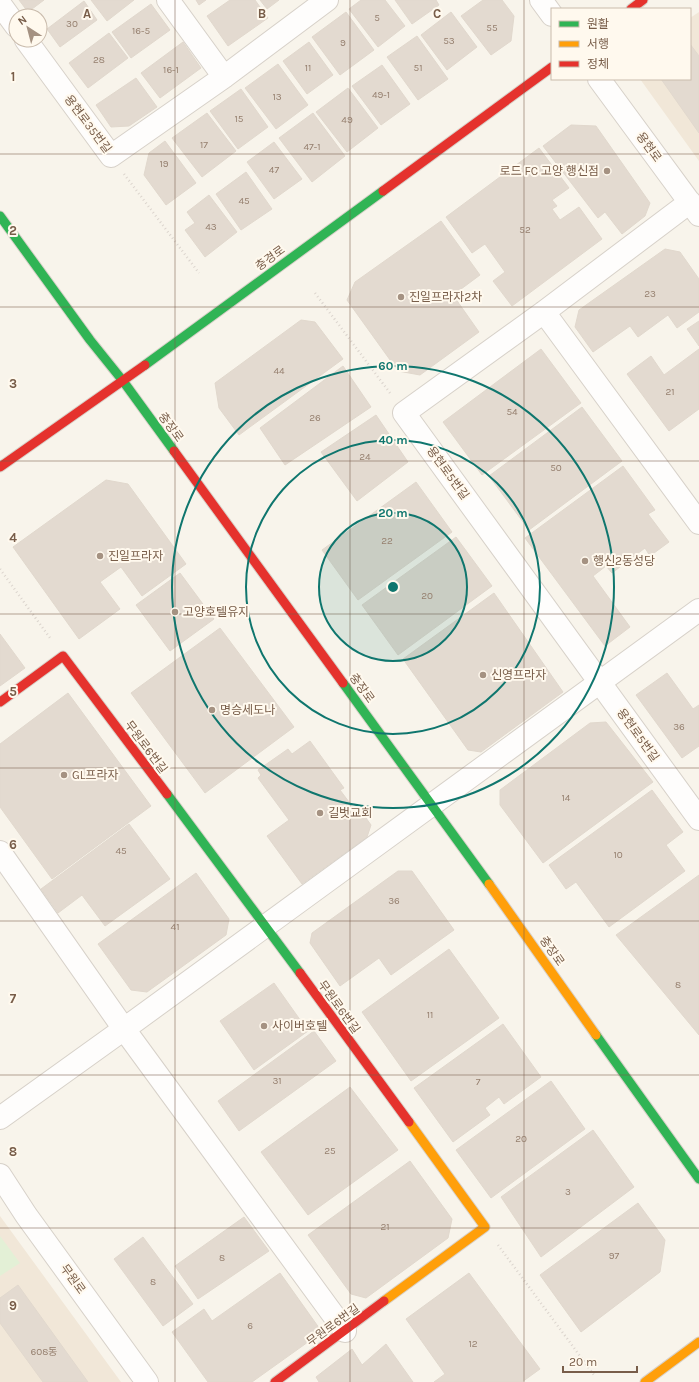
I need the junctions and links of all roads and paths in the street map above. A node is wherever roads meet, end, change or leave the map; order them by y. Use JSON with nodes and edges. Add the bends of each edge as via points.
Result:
{"nodes":[{"id":1,"x":168,"y":0,"type":"edge"},
{"id":2,"x":327,"y":0,"type":"edge"},
{"id":3,"x":541,"y":0,"type":"edge"},
{"id":4,"x":643,"y":0,"type":"edge"},
{"id":5,"x":0,"y":4,"type":"edge"},
{"id":6,"x":632,"y":8,"type":"edge"},
{"id":7,"x":551,"y":14,"type":"edge"},
{"id":8,"x":8,"y":15,"type":"edge"},
{"id":9,"x":32,"y":48,"type":"edge"},
{"id":10,"x":551,"y":67,"type":"edge"},
{"id":11,"x":224,"y":77,"type":"junction"},
{"id":12,"x":600,"y":80,"type":"edge"},
{"id":13,"x":110,"y":156,"type":"junction"},
{"id":14,"x":694,"y":209,"type":"edge"},
{"id":15,"x":0,"y":216,"type":"edge"},
{"id":16,"x":199,"y":272,"type":"dead end"},
{"id":17,"x":315,"y":293,"type":"dead end"},
{"id":18,"x":544,"y":312,"type":"junction"},
{"id":19,"x":123,"y":381,"type":"junction"},
{"id":20,"x":404,"y":413,"type":"junction"},
{"id":21,"x":0,"y":467,"type":"edge"},
{"id":22,"x":699,"y":523,"type":"edge"},
{"id":23,"x":0,"y":569,"type":"edge"},
{"id":24,"x":699,"y":610,"type":"edge"},
{"id":25,"x":63,"y":656,"type":"junction"},
{"id":26,"x":600,"y":682,"type":"junction"},
{"id":27,"x":0,"y":702,"type":"edge"},
{"id":28,"x":432,"y":804,"type":"junction"},
{"id":29,"x":699,"y":819,"type":"edge"},
{"id":30,"x":0,"y":852,"type":"edge"},
{"id":31,"x":265,"y":925,"type":"junction"},
{"id":32,"x":124,"y":1029,"type":"junction"},
{"id":33,"x":0,"y":1118,"type":"edge"},
{"id":34,"x":0,"y":1175,"type":"edge"},
{"id":35,"x":699,"y":1179,"type":"edge"},
{"id":36,"x":485,"y":1227,"type":"junction"},
{"id":37,"x":345,"y":1331,"type":"junction"},
{"id":38,"x":699,"y":1342,"type":"edge"},
{"id":39,"x":594,"y":1375,"type":"dead end"},
{"id":40,"x":147,"y":1382,"type":"edge"},
{"id":41,"x":275,"y":1382,"type":"edge"},
{"id":42,"x":645,"y":1382,"type":"edge"}],
"edges":[{"from":1,"to":11,"type":"street"},
{"from":2,"to":11,"type":"street","name":"용현로35번길"},
{"from":3,"to":7,"type":"street"},
{"from":4,"to":6,"type":"main road"},
{"from":5,"to":8,"type":"street"},
{"from":9,"to":13,"type":"street","name":"용현로35번길"},
{"from":10,"to":19,"type":"main road","name":"충경로"},
{"from":11,"to":13,"type":"street","name":"용현로35번길"},
{"from":12,"to":14,"type":"street","name":"용현로"},
{"from":13,"to":16,"type":"path"},
{"from":14,"to":18,"type":"street"},
{"from":15,"to":19,"type":"main road","name":"충장로"},
{"from":17,"to":20,"type":"path"},
{"from":18,"to":20,"type":"street"},
{"from":18,"to":22,"type":"street"},
{"from":19,"to":21,"type":"main road","name":"충경로"},
{"from":19,"to":28,"type":"main road","name":"충장로"},
{"from":20,"to":26,"type":"street","name":"용현로5번길"},
{"from":23,"to":25,"type":"path"},
{"from":24,"to":26,"type":"street"},
{"from":25,"to":27,"type":"main road"},
{"from":25,"to":31,"type":"main road","name":"무원로6번길"},
{"from":26,"to":28,"type":"street"},
{"from":26,"to":29,"type":"street","name":"용현로5번길"},
{"from":28,"to":31,"type":"street"},
{"from":28,"to":35,"type":"main road","name":"충장로"},
{"from":30,"to":32,"type":"street"},
{"from":31,"to":32,"type":"street"},
{"from":31,"to":36,"type":"main road","name":"무원로6번길"},
{"from":32,"to":33,"type":"street"},
{"from":32,"to":37,"type":"street"},
{"from":34,"to":40,"type":"street","name":"무원로"},
{"from":36,"to":37,"type":"main road","name":"무원로6번길"},
{"from":36,"to":39,"type":"path"},
{"from":37,"to":41,"type":"main road","name":"무원로6번길"},
{"from":38,"to":42,"type":"main road"}]}
